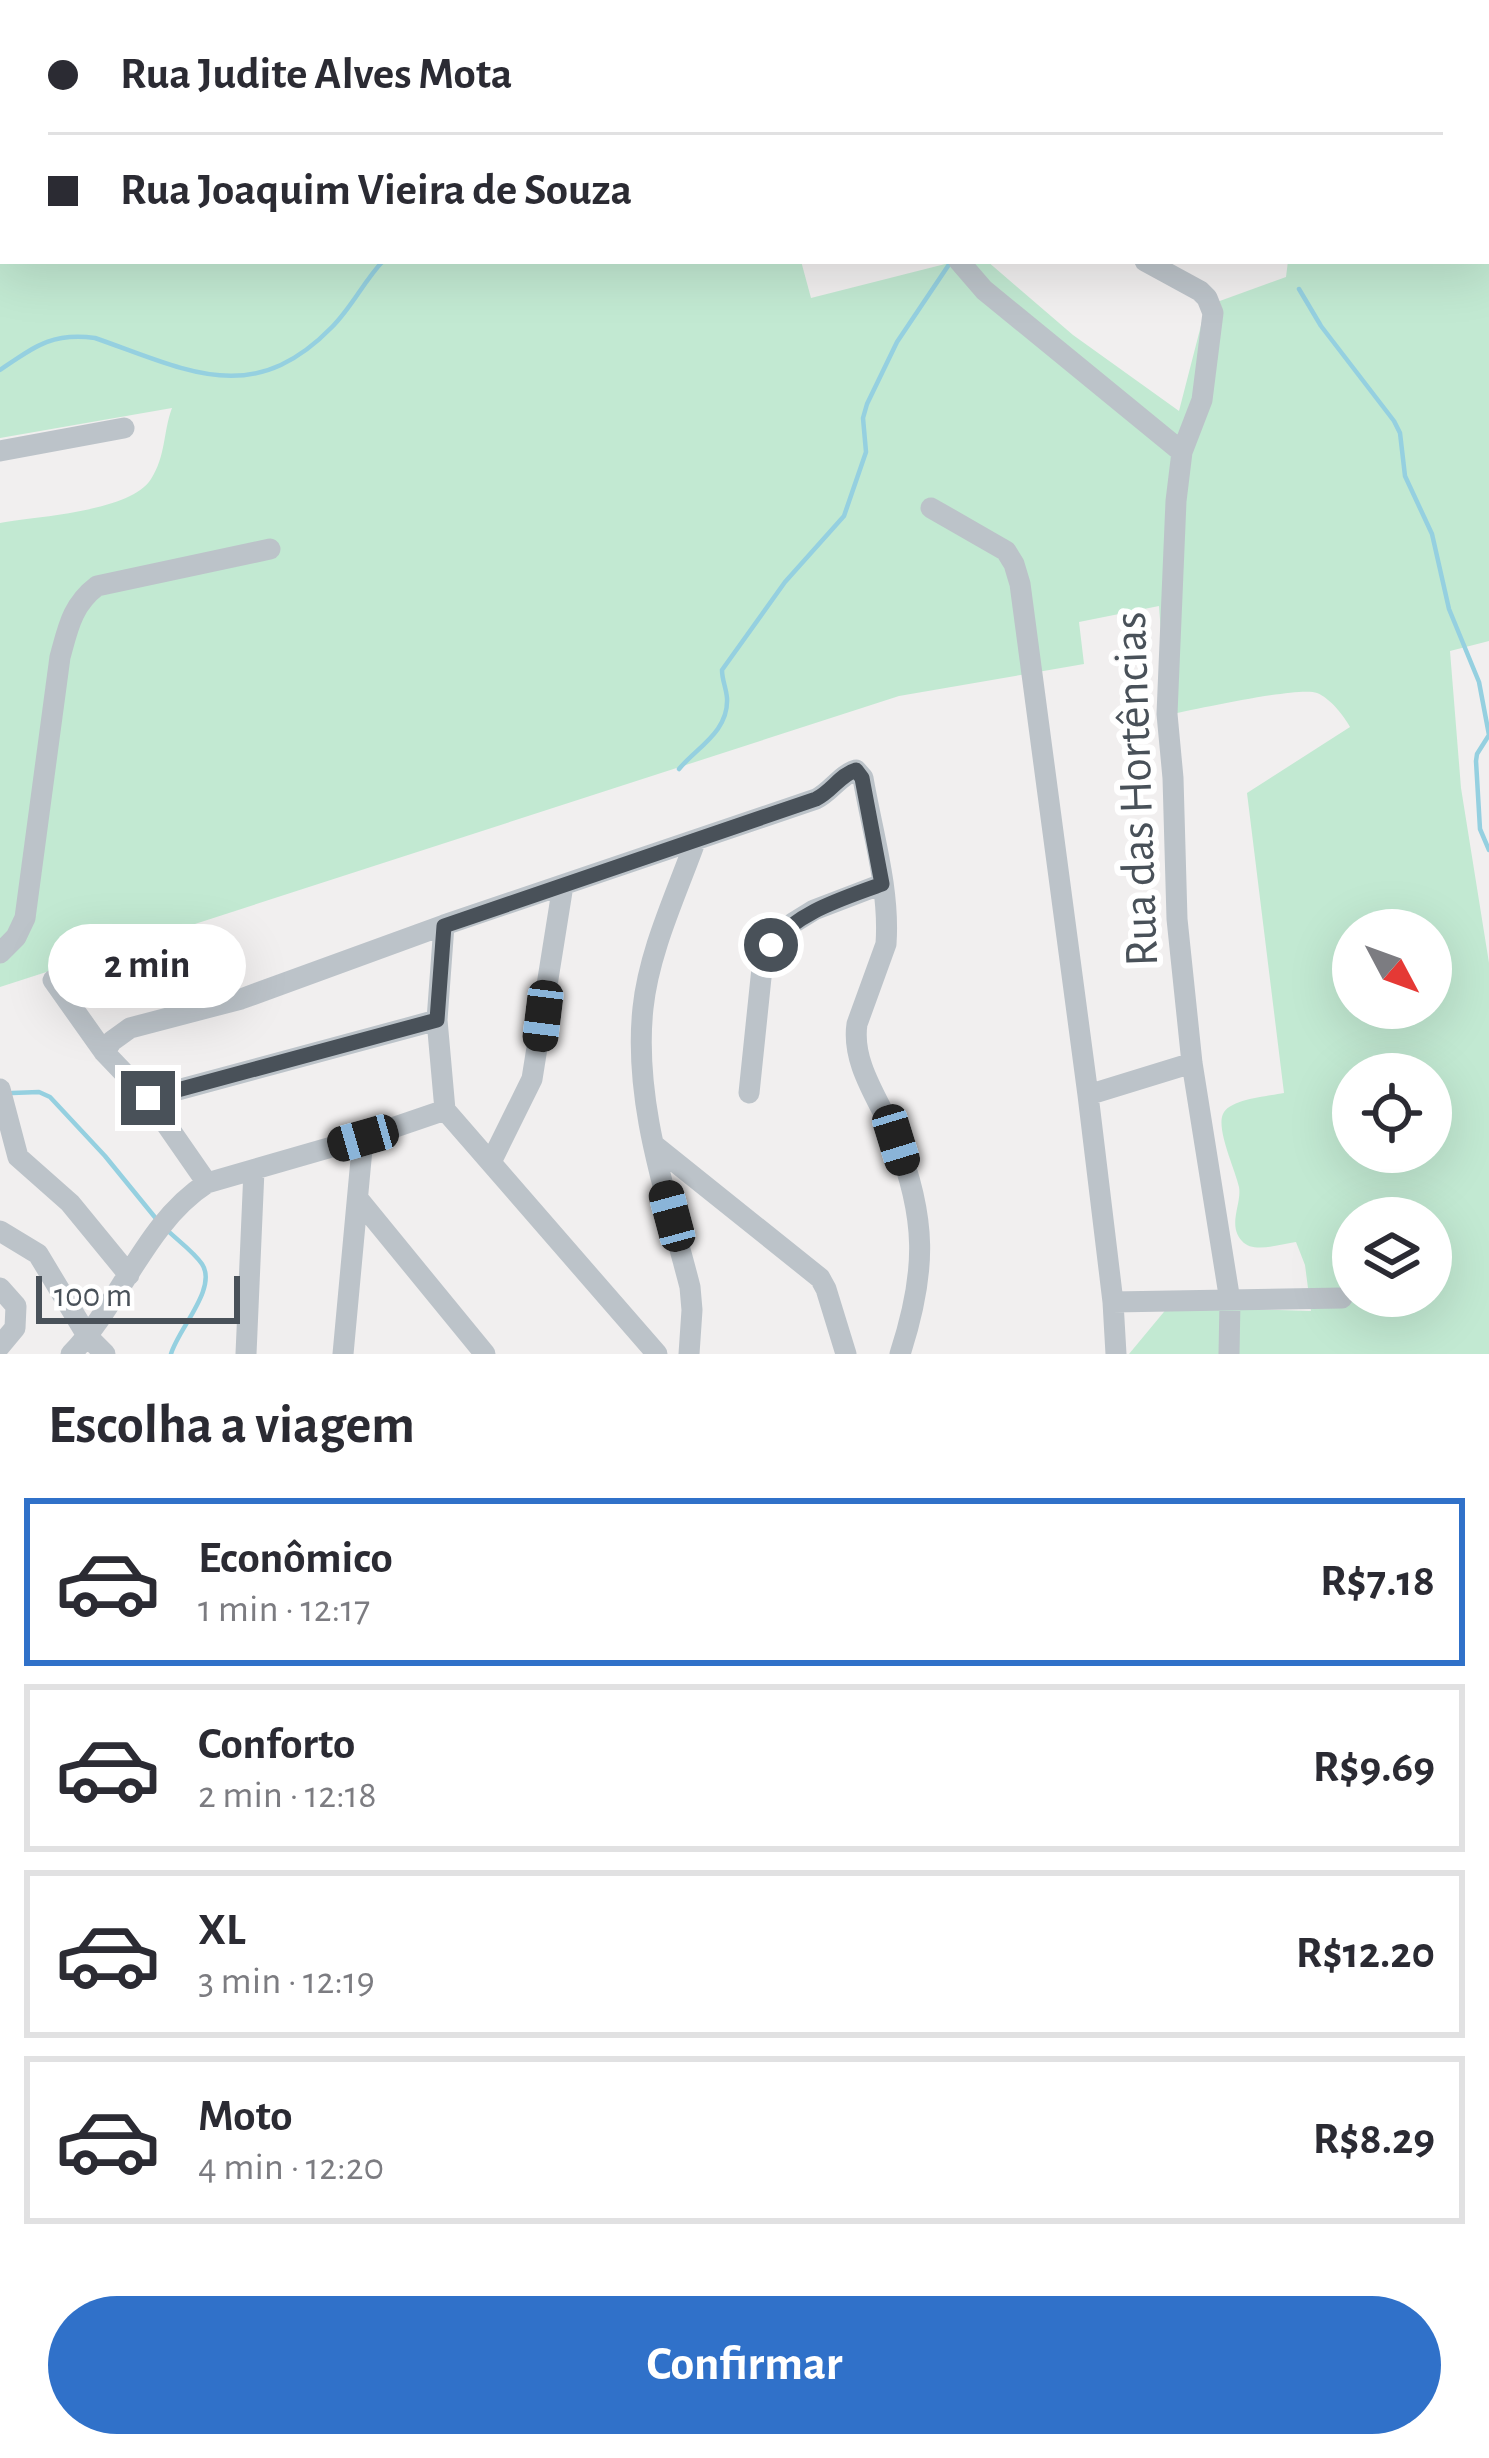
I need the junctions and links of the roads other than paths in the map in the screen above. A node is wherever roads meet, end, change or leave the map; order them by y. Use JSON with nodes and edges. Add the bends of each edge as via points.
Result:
{"nodes":[{"id":1,"x":962,"y":264,"type":"edge"},
{"id":2,"x":1150,"y":264,"type":"edge"},
{"id":3,"x":124,"y":428,"type":"dead end"},
{"id":4,"x":0,"y":451,"type":"edge"},
{"id":5,"x":1182,"y":452,"type":"junction"},
{"id":6,"x":932,"y":508,"type":"dead end"},
{"id":7,"x":270,"y":549,"type":"dead end"},
{"id":8,"x":695,"y":842,"type":"junction"},
{"id":9,"x":882,"y":884,"type":"junction"},
{"id":10,"x":563,"y":885,"type":"junction"},
{"id":11,"x":444,"y":926,"type":"junction"},
{"id":12,"x":0,"y":953,"type":"edge"},
{"id":13,"x":53,"y":980,"type":"dead end"},
{"id":14,"x":437,"y":1020,"type":"junction"},
{"id":15,"x":104,"y":1052,"type":"junction"},
{"id":16,"x":1192,"y":1063,"type":"junction"},
{"id":17,"x":1,"y":1093,"type":"edge"},
{"id":18,"x":749,"y":1093,"type":"dead end"},
{"id":19,"x":1088,"y":1095,"type":"junction"},
{"id":20,"x":148,"y":1098,"type":"junction"},
{"id":21,"x":445,"y":1110,"type":"junction"},
{"id":22,"x":363,"y":1138,"type":"junction"},
{"id":23,"x":653,"y":1144,"type":"junction"},
{"id":24,"x":9,"y":1157,"type":"edge"},
{"id":25,"x":491,"y":1162,"type":"junction"},
{"id":26,"x":254,"y":1170,"type":"junction"},
{"id":27,"x":207,"y":1183,"type":"junction"},
{"id":28,"x":359,"y":1200,"type":"junction"},
{"id":29,"x":0,"y":1232,"type":"edge"},
{"id":30,"x":129,"y":1274,"type":"junction"},
{"id":31,"x":0,"y":1288,"type":"edge"},
{"id":32,"x":1332,"y":1298,"type":"edge"},
{"id":33,"x":67,"y":1301,"type":"junction"},
{"id":34,"x":1230,"y":1301,"type":"junction"},
{"id":35,"x":1113,"y":1302,"type":"junction"},
{"id":36,"x":88,"y":1337,"type":"junction"},
{"id":37,"x":0,"y":1346,"type":"edge"},
{"id":38,"x":62,"y":1354,"type":"edge"},
{"id":39,"x":71,"y":1354,"type":"edge"},
{"id":40,"x":106,"y":1354,"type":"edge"},
{"id":41,"x":246,"y":1354,"type":"edge"},
{"id":42,"x":343,"y":1354,"type":"edge"},
{"id":43,"x":485,"y":1354,"type":"edge"},
{"id":44,"x":657,"y":1354,"type":"edge"},
{"id":45,"x":689,"y":1354,"type":"edge"},
{"id":46,"x":846,"y":1354,"type":"edge"},
{"id":47,"x":900,"y":1354,"type":"edge"},
{"id":48,"x":1116,"y":1354,"type":"edge"},
{"id":49,"x":1229,"y":1354,"type":"edge"}],
"edges":[{"from":1,"to":5,"type":"street"},
{"from":2,"to":5,"type":"street","name":"Rua das Hortências","via":[[1200,291],[1213,313],[1202,400]]},
{"from":3,"to":4,"type":"street"},
{"from":5,"to":16,"type":"street","name":"Rua das Hortências","via":[[1167,714]]},
{"from":6,"to":19,"type":"street","via":[[1006,551],[1014,564]]},
{"from":7,"to":12,"type":"street","via":[[97,586],[83,597],[60,657],[25,918]]},
{"from":8,"to":9,"type":"street","via":[[816,799],[851,771],[860,773]]},
{"from":8,"to":10,"type":"street"},
{"from":8,"to":23,"type":"street","via":[[643,1004],[640,1054]]},
{"from":9,"to":18,"type":"street","via":[[814,910],[771,945]]},
{"from":9,"to":47,"type":"street","via":[[886,944],[855,1037],[921,1232]]},
{"from":10,"to":11,"type":"street"},
{"from":10,"to":25,"type":"street","via":[[532,1079]]},
{"from":11,"to":14,"type":"street"},
{"from":11,"to":15,"type":"street","via":[[241,999],[130,1028]]},
{"from":13,"to":15,"type":"street"},
{"from":14,"to":20,"type":"street"},
{"from":14,"to":21,"type":"street"},
{"from":15,"to":20,"type":"street"},
{"from":16,"to":19,"type":"street"},
{"from":16,"to":34,"type":"street","name":"Rua das Hortências"},
{"from":17,"to":24,"type":"street"},
{"from":19,"to":35,"type":"street"},
{"from":20,"to":27,"type":"street"},
{"from":21,"to":22,"type":"street"},
{"from":21,"to":25,"type":"street"},
{"from":22,"to":26,"type":"street"},
{"from":22,"to":28,"type":"street"},
{"from":23,"to":45,"type":"street","via":[[690,1287]]},
{"from":23,"to":46,"type":"street","via":[[820,1278]]},
{"from":24,"to":30,"type":"street","via":[[70,1203]]},
{"from":25,"to":44,"type":"street"},
{"from":26,"to":27,"type":"street"},
{"from":26,"to":41,"type":"street"},
{"from":27,"to":30,"type":"street","via":[[187,1196]]},
{"from":28,"to":42,"type":"street"},
{"from":28,"to":43,"type":"street"},
{"from":29,"to":33,"type":"street","via":[[38,1254]]},
{"from":30,"to":36,"type":"street"},
{"from":31,"to":37,"type":"street","via":[[16,1306],[15,1328]]},
{"from":32,"to":34,"type":"street"},
{"from":33,"to":36,"type":"street"},
{"from":33,"to":38,"type":"street"},
{"from":34,"to":35,"type":"street"},
{"from":34,"to":49,"type":"street","name":"Rua das Hortências"},
{"from":35,"to":48,"type":"street"},
{"from":36,"to":39,"type":"street"},
{"from":36,"to":40,"type":"street"}]}
